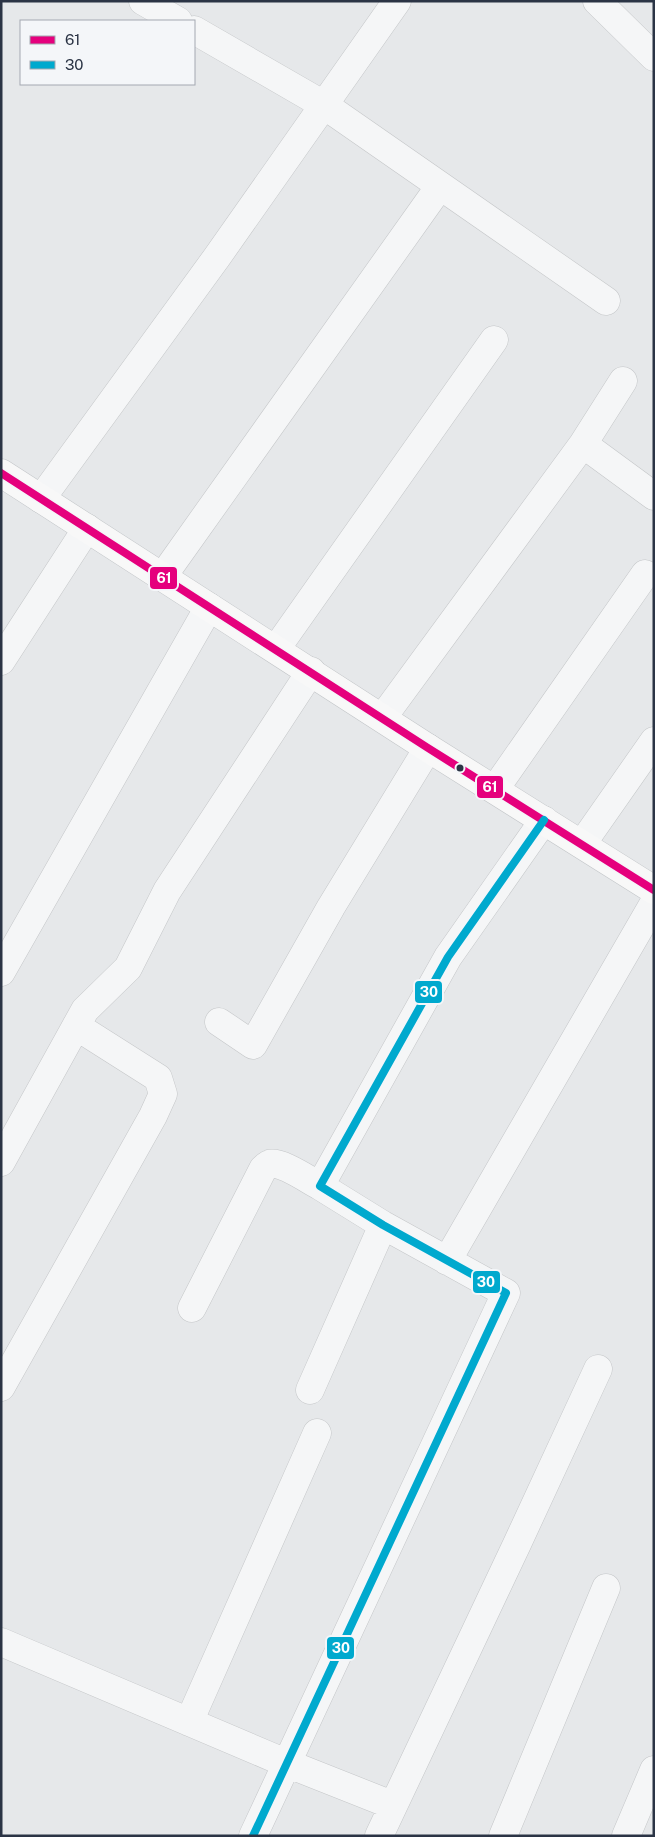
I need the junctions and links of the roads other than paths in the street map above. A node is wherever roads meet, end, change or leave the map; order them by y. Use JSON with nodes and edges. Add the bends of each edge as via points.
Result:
{"nodes":[{"id":1,"x":143,"y":1,"type":"edge"},
{"id":2,"x":397,"y":1,"type":"edge"},
{"id":3,"x":596,"y":1,"type":"edge"},
{"id":4,"x":176,"y":20,"type":"edge"},
{"id":5,"x":195,"y":31,"type":"edge"},
{"id":6,"x":654,"y":57,"type":"edge"},
{"id":7,"x":324,"y":105,"type":"junction"},
{"id":8,"x":440,"y":186,"type":"junction"},
{"id":9,"x":606,"y":301,"type":"dead end"},
{"id":10,"x":494,"y":340,"type":"dead end"},
{"id":11,"x":623,"y":380,"type":"dead end"},
{"id":12,"x":583,"y":444,"type":"junction"},
{"id":13,"x":1,"y":473,"type":"edge"},
{"id":14,"x":654,"y":496,"type":"edge"},
{"id":15,"x":41,"y":499,"type":"junction"},
{"id":16,"x":87,"y":528,"type":"junction"},
{"id":17,"x":645,"y":574,"type":"dead end"},
{"id":18,"x":162,"y":576,"type":"junction"},
{"id":19,"x":209,"y":606,"type":"junction"},
{"id":20,"x":276,"y":649,"type":"junction"},
{"id":21,"x":1,"y":661,"type":"edge"},
{"id":22,"x":311,"y":671,"type":"junction"},
{"id":23,"x":382,"y":717,"type":"junction"},
{"id":24,"x":654,"y":740,"type":"edge"},
{"id":25,"x":428,"y":748,"type":"junction"},
{"id":26,"x":495,"y":789,"type":"junction"},
{"id":27,"x":544,"y":820,"type":"junction"},
{"id":28,"x":582,"y":844,"type":"junction"},
{"id":29,"x":654,"y":890,"type":"edge"},
{"id":30,"x":654,"y":904,"type":"edge"},
{"id":31,"x":1,"y":972,"type":"edge"},
{"id":32,"x":218,"y":1022,"type":"dead end"},
{"id":33,"x":76,"y":1026,"type":"junction"},
{"id":34,"x":1,"y":1162,"type":"edge"},
{"id":35,"x":320,"y":1186,"type":"junction"},
{"id":36,"x":382,"y":1225,"type":"junction"},
{"id":37,"x":446,"y":1261,"type":"junction"},
{"id":38,"x":192,"y":1308,"type":"dead end"},
{"id":39,"x":598,"y":1368,"type":"dead end"},
{"id":40,"x":1,"y":1387,"type":"edge"},
{"id":41,"x":310,"y":1390,"type":"dead end"},
{"id":42,"x":317,"y":1433,"type":"dead end"},
{"id":43,"x":606,"y":1588,"type":"dead end"},
{"id":44,"x":1,"y":1642,"type":"edge"},
{"id":45,"x":189,"y":1722,"type":"junction"},
{"id":46,"x":286,"y":1763,"type":"junction"},
{"id":47,"x":654,"y":1770,"type":"edge"},
{"id":48,"x":392,"y":1805,"type":"junction"},
{"id":49,"x":252,"y":1836,"type":"edge"},
{"id":50,"x":379,"y":1836,"type":"edge"},
{"id":51,"x":502,"y":1836,"type":"edge"},
{"id":52,"x":626,"y":1836,"type":"edge"}],
"edges":[{"from":1,"to":4,"type":"street"},
{"from":2,"to":7,"type":"street"},
{"from":3,"to":6,"type":"street"},
{"from":5,"to":7,"type":"street"},
{"from":7,"to":8,"type":"street"},
{"from":7,"to":15,"type":"street"},
{"from":8,"to":9,"type":"street"},
{"from":8,"to":18,"type":"street"},
{"from":10,"to":20,"type":"street"},
{"from":11,"to":12,"type":"street"},
{"from":12,"to":14,"type":"street"},
{"from":12,"to":23,"type":"street"},
{"from":13,"to":15,"type":"main road"},
{"from":15,"to":16,"type":"main road"},
{"from":16,"to":18,"type":"main road"},
{"from":16,"to":21,"type":"street"},
{"from":17,"to":26,"type":"street"},
{"from":18,"to":19,"type":"main road"},
{"from":19,"to":20,"type":"main road"},
{"from":19,"to":31,"type":"street"},
{"from":20,"to":22,"type":"main road"},
{"from":22,"to":23,"type":"main road"},
{"from":22,"to":33,"type":"street","via":[[167,890],[128,968],[84,1010]]},
{"from":23,"to":25,"type":"main road"},
{"from":24,"to":28,"type":"street"},
{"from":25,"to":26,"type":"main road"},
{"from":25,"to":32,"type":"street","via":[[331,907],[253,1045]]},
{"from":26,"to":27,"type":"main road"},
{"from":27,"to":28,"type":"main road"},
{"from":27,"to":35,"type":"street","via":[[448,957]]},
{"from":28,"to":29,"type":"main road"},
{"from":30,"to":37,"type":"street"},
{"from":33,"to":34,"type":"street"},
{"from":33,"to":40,"type":"street","via":[[158,1078],[162,1094],[153,1116]]},
{"from":35,"to":36,"type":"street"},
{"from":35,"to":38,"type":"street","via":[[284,1166],[269,1164],[263,1169]]},
{"from":36,"to":37,"type":"street"},
{"from":36,"to":41,"type":"street"},
{"from":37,"to":46,"type":"street","via":[[506,1293]]},
{"from":39,"to":48,"type":"street"},
{"from":42,"to":45,"type":"street"},
{"from":43,"to":51,"type":"street"},
{"from":44,"to":45,"type":"street"},
{"from":45,"to":46,"type":"street"},
{"from":46,"to":48,"type":"street"},
{"from":46,"to":49,"type":"street"},
{"from":47,"to":52,"type":"street"},
{"from":48,"to":50,"type":"street"}]}
